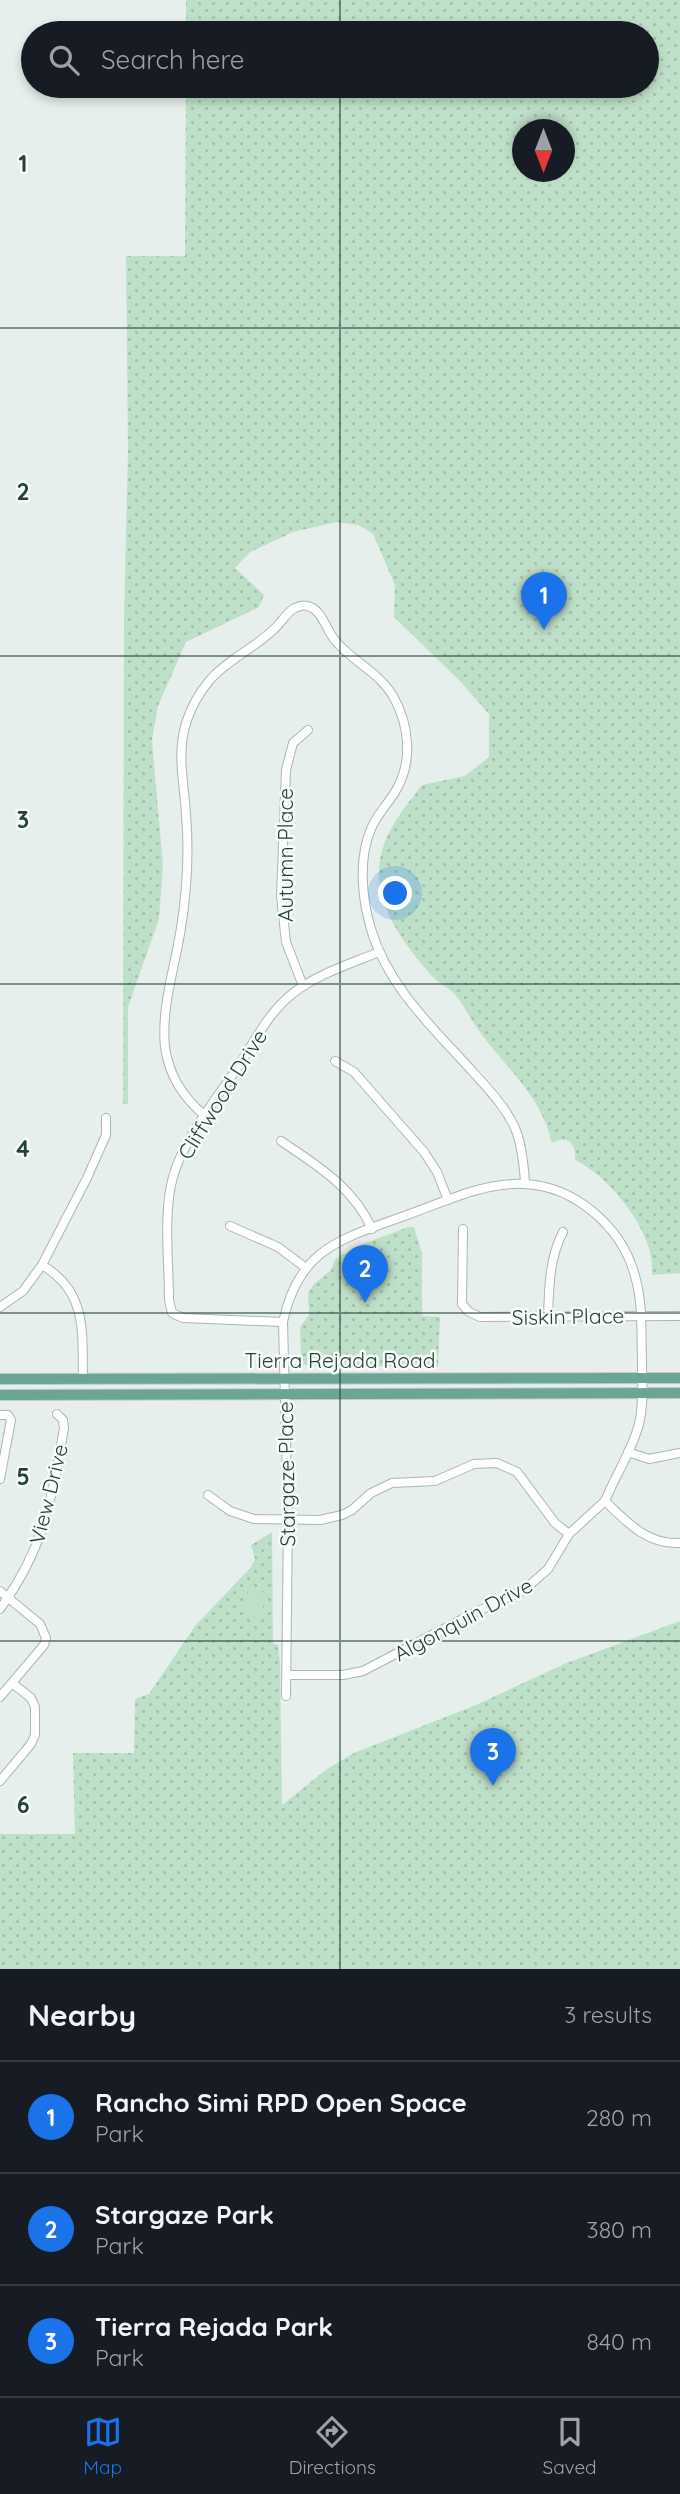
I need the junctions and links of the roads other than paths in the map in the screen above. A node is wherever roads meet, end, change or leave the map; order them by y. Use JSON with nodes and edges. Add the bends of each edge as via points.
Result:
{"nodes":[{"id":1,"x":308,"y":730,"type":"dead end"},
{"id":2,"x":379,"y":952,"type":"junction"},
{"id":3,"x":303,"y":986,"type":"junction"},
{"id":4,"x":335,"y":1061,"type":"dead end"},
{"id":5,"x":205,"y":1116,"type":"junction"},
{"id":6,"x":106,"y":1118,"type":"dead end"},
{"id":7,"x":281,"y":1141,"type":"dead end"},
{"id":8,"x":525,"y":1184,"type":"junction"},
{"id":9,"x":448,"y":1200,"type":"junction"},
{"id":10,"x":230,"y":1227,"type":"dead end"},
{"id":11,"x":463,"y":1228,"type":"dead end"},
{"id":12,"x":372,"y":1229,"type":"junction"},
{"id":13,"x":563,"y":1232,"type":"dead end"},
{"id":14,"x":42,"y":1265,"type":"junction"},
{"id":15,"x":306,"y":1268,"type":"junction"},
{"id":16,"x":0,"y":1307,"type":"edge"},
{"id":17,"x":641,"y":1315,"type":"junction"},
{"id":18,"x":680,"y":1316,"type":"edge"},
{"id":19,"x":548,"y":1318,"type":"junction"},
{"id":20,"x":284,"y":1322,"type":"junction"},
{"id":21,"x":642,"y":1378,"type":"junction"},
{"id":22,"x":680,"y":1378,"type":"edge"},
{"id":23,"x":0,"y":1379,"type":"edge"},
{"id":24,"x":284,"y":1379,"type":"junction"},
{"id":25,"x":83,"y":1380,"type":"junction"},
{"id":26,"x":642,"y":1393,"type":"junction"},
{"id":27,"x":680,"y":1393,"type":"edge"},
{"id":28,"x":284,"y":1394,"type":"junction"},
{"id":29,"x":0,"y":1395,"type":"edge"},
{"id":30,"x":57,"y":1414,"type":"dead end"},
{"id":31,"x":0,"y":1415,"type":"edge"},
{"id":32,"x":628,"y":1452,"type":"junction"},
{"id":33,"x":680,"y":1453,"type":"edge"},
{"id":34,"x":0,"y":1479,"type":"edge"},
{"id":35,"x":208,"y":1495,"type":"dead end"},
{"id":36,"x":605,"y":1502,"type":"junction"},
{"id":37,"x":288,"y":1520,"type":"junction"},
{"id":38,"x":569,"y":1534,"type":"junction"},
{"id":39,"x":680,"y":1543,"type":"edge"},
{"id":40,"x":0,"y":1591,"type":"edge"},
{"id":41,"x":8,"y":1598,"type":"junction"},
{"id":42,"x":0,"y":1609,"type":"edge"},
{"id":43,"x":288,"y":1675,"type":"junction"},
{"id":44,"x":12,"y":1683,"type":"junction"},
{"id":45,"x":286,"y":1696,"type":"dead end"},
{"id":46,"x":0,"y":1697,"type":"edge"},
{"id":47,"x":0,"y":1781,"type":"edge"}],
"edges":[{"from":1,"to":3,"type":"street","name":"Autumn Place","via":[[293,743],[285,770],[281,896],[286,942]]},
{"from":2,"to":3,"type":"street","name":"Cliffwood Drive"},
{"from":2,"to":5,"type":"street","via":[[366,906],[364,855],[372,826],[406,770],[408,744],[400,711],[388,689],[338,644],[312,607],[299,606],[211,679],[194,704],[182,738],[180,766],[187,828],[183,908],[166,1005],[165,1044],[176,1084]]},
{"from":2,"to":8,"type":"street","via":[[405,996],[507,1113],[520,1144]]},
{"from":3,"to":5,"type":"street","name":"Cliffwood Drive","via":[[274,1013]]},
{"from":4,"to":9,"type":"street","via":[[354,1072],[424,1152]]},
{"from":5,"to":20,"type":"street","name":"Cliffwood Drive","via":[[177,1166],[170,1192],[170,1308],[183,1318]]},
{"from":6,"to":14,"type":"street","via":[[106,1135]]},
{"from":7,"to":12,"type":"street","via":[[344,1186]]},
{"from":8,"to":9,"type":"street","name":"Stargaze Place","via":[[486,1187]]},
{"from":8,"to":17,"type":"street","name":"Stargaze Place","via":[[562,1193],[608,1226],[635,1275]]},
{"from":9,"to":12,"type":"street","name":"Stargaze Place"},
{"from":10,"to":15,"type":"street","via":[[278,1247]]},
{"from":11,"to":19,"type":"street","name":"Siskin Place","via":[[462,1304],[469,1312],[480,1317]]},
{"from":12,"to":15,"type":"street","name":"Stargaze Place","via":[[327,1248]]},
{"from":13,"to":19,"type":"street","via":[[549,1281]]},
{"from":14,"to":16,"type":"street","via":[[23,1292]]},
{"from":14,"to":25,"type":"street","via":[[61,1278],[78,1307]]},
{"from":15,"to":20,"type":"street","name":"Stargaze Place","via":[[290,1293]]},
{"from":17,"to":18,"type":"street","name":"Siskin Place"},
{"from":17,"to":19,"type":"street","name":"Siskin Place"},
{"from":17,"to":21,"type":"street","name":"Stargaze Place"},
{"from":20,"to":24,"type":"street","name":"Stargaze Place"},
{"from":21,"to":22,"type":"main road","name":"Tierra Rejada Road"},
{"from":21,"to":24,"type":"main road","name":"Tierra Rejada Road"},
{"from":21,"to":26,"type":"street","name":"Stargaze Place"},
{"from":23,"to":25,"type":"main road","name":"Tierra Rejada Road"},
{"from":24,"to":25,"type":"main road","name":"Tierra Rejada Road"},
{"from":24,"to":28,"type":"street","name":"Stargaze Place"},
{"from":26,"to":27,"type":"main road","name":"Tierra Rejada Road"},
{"from":26,"to":28,"type":"main road","name":"Tierra Rejada Road"},
{"from":26,"to":32,"type":"street","name":"Stargaze Place","via":[[638,1426]]},
{"from":28,"to":29,"type":"main road","name":"Tierra Rejada Road"},
{"from":28,"to":37,"type":"street","name":"Stargaze Place"},
{"from":30,"to":41,"type":"street","name":"View Drive","via":[[64,1427],[45,1525]]},
{"from":31,"to":34,"type":"street","via":[[11,1420]]},
{"from":32,"to":33,"type":"street","via":[[649,1459]]},
{"from":32,"to":36,"type":"street","name":"Stargaze Place"},
{"from":35,"to":37,"type":"street","via":[[240,1515]]},
{"from":36,"to":38,"type":"street","name":"Algonquin Drive"},
{"from":36,"to":39,"type":"street","via":[[646,1537]]},
{"from":37,"to":38,"type":"street","via":[[331,1518],[352,1510],[392,1483],[435,1481],[485,1462],[517,1472]]},
{"from":37,"to":43,"type":"street","name":"Stargaze Place"},
{"from":38,"to":43,"type":"street","name":"Algonquin Drive","via":[[548,1569],[513,1597],[363,1671]]},
{"from":40,"to":41,"type":"street"},
{"from":41,"to":42,"type":"street","name":"View Drive"},
{"from":41,"to":44,"type":"street","via":[[40,1624],[46,1638]]},
{"from":43,"to":45,"type":"street","name":"Stargaze Place"},
{"from":44,"to":46,"type":"street"},
{"from":44,"to":47,"type":"street","via":[[35,1707],[35,1735]]}]}
